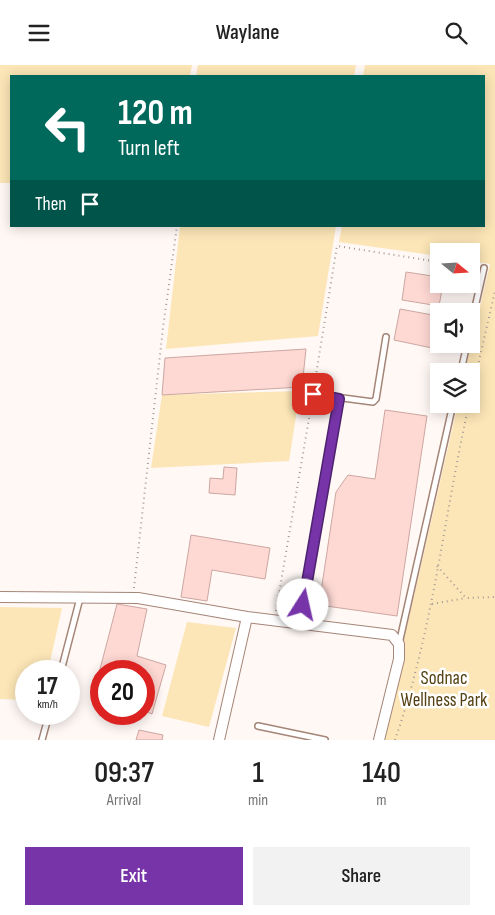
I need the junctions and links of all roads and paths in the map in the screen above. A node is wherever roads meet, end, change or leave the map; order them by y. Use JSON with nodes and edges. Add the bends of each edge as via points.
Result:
{"nodes":[{"id":1,"x":177,"y":227,"type":"edge"},
{"id":2,"x":430,"y":261,"type":"edge"},
{"id":3,"x":484,"y":269,"type":"dead end"},
{"id":4,"x":495,"y":291,"type":"edge"},
{"id":5,"x":476,"y":303,"type":"edge"},
{"id":6,"x":386,"y":337,"type":"dead end"},
{"id":7,"x":479,"y":363,"type":"edge"},
{"id":8,"x":313,"y":394,"type":"junction"},
{"id":9,"x":339,"y":399,"type":"junction"},
{"id":10,"x":451,"y":413,"type":"edge"},
{"id":11,"x":467,"y":413,"type":"edge"},
{"id":12,"x":437,"y":566,"type":"junction"},
{"id":13,"x":0,"y":597,"type":"edge"},
{"id":14,"x":495,"y":597,"type":"edge"},
{"id":15,"x":80,"y":598,"type":"junction"},
{"id":16,"x":134,"y":598,"type":"junction"},
{"id":17,"x":466,"y":598,"type":"junction"},
{"id":18,"x":431,"y":605,"type":"junction"},
{"id":19,"x":247,"y":617,"type":"junction"},
{"id":20,"x":275,"y":621,"type":"junction"},
{"id":21,"x":300,"y":624,"type":"junction"},
{"id":22,"x":399,"y":644,"type":"junction"},
{"id":23,"x":64,"y":660,"type":"edge"},
{"id":24,"x":46,"y":725,"type":"edge"},
{"id":25,"x":258,"y":726,"type":"dead end"},
{"id":26,"x":42,"y":740,"type":"edge"},
{"id":27,"x":219,"y":740,"type":"edge"},
{"id":28,"x":325,"y":740,"type":"edge"},
{"id":29,"x":379,"y":740,"type":"edge"},
{"id":30,"x":395,"y":740,"type":"edge"}],
"edges":[{"from":1,"to":16,"type":"path"},
{"from":2,"to":8,"type":"path","via":[[337,246]]},
{"from":3,"to":5,"type":"lane"},
{"from":4,"to":7,"type":"path"},
{"from":6,"to":9,"type":"lane","via":[[376,399],[366,403]]},
{"from":8,"to":9,"type":"lane"},
{"from":8,"to":20,"type":"path"},
{"from":9,"to":21,"type":"lane"},
{"from":10,"to":22,"type":"lane"},
{"from":11,"to":12,"type":"path"},
{"from":12,"to":17,"type":"path"},
{"from":12,"to":18,"type":"path"},
{"from":13,"to":15,"type":"street"},
{"from":14,"to":17,"type":"path"},
{"from":15,"to":16,"type":"street"},
{"from":15,"to":23,"type":"lane"},
{"from":16,"to":19,"type":"street"},
{"from":17,"to":18,"type":"path"},
{"from":18,"to":30,"type":"path","via":[[417,669]]},
{"from":19,"to":20,"type":"street"},
{"from":19,"to":27,"type":"street"},
{"from":20,"to":21,"type":"street"},
{"from":21,"to":22,"type":"street","via":[[392,635]]},
{"from":22,"to":29,"type":"street","via":[[399,659]]},
{"from":24,"to":26,"type":"lane"},
{"from":25,"to":28,"type":"lane"}]}
